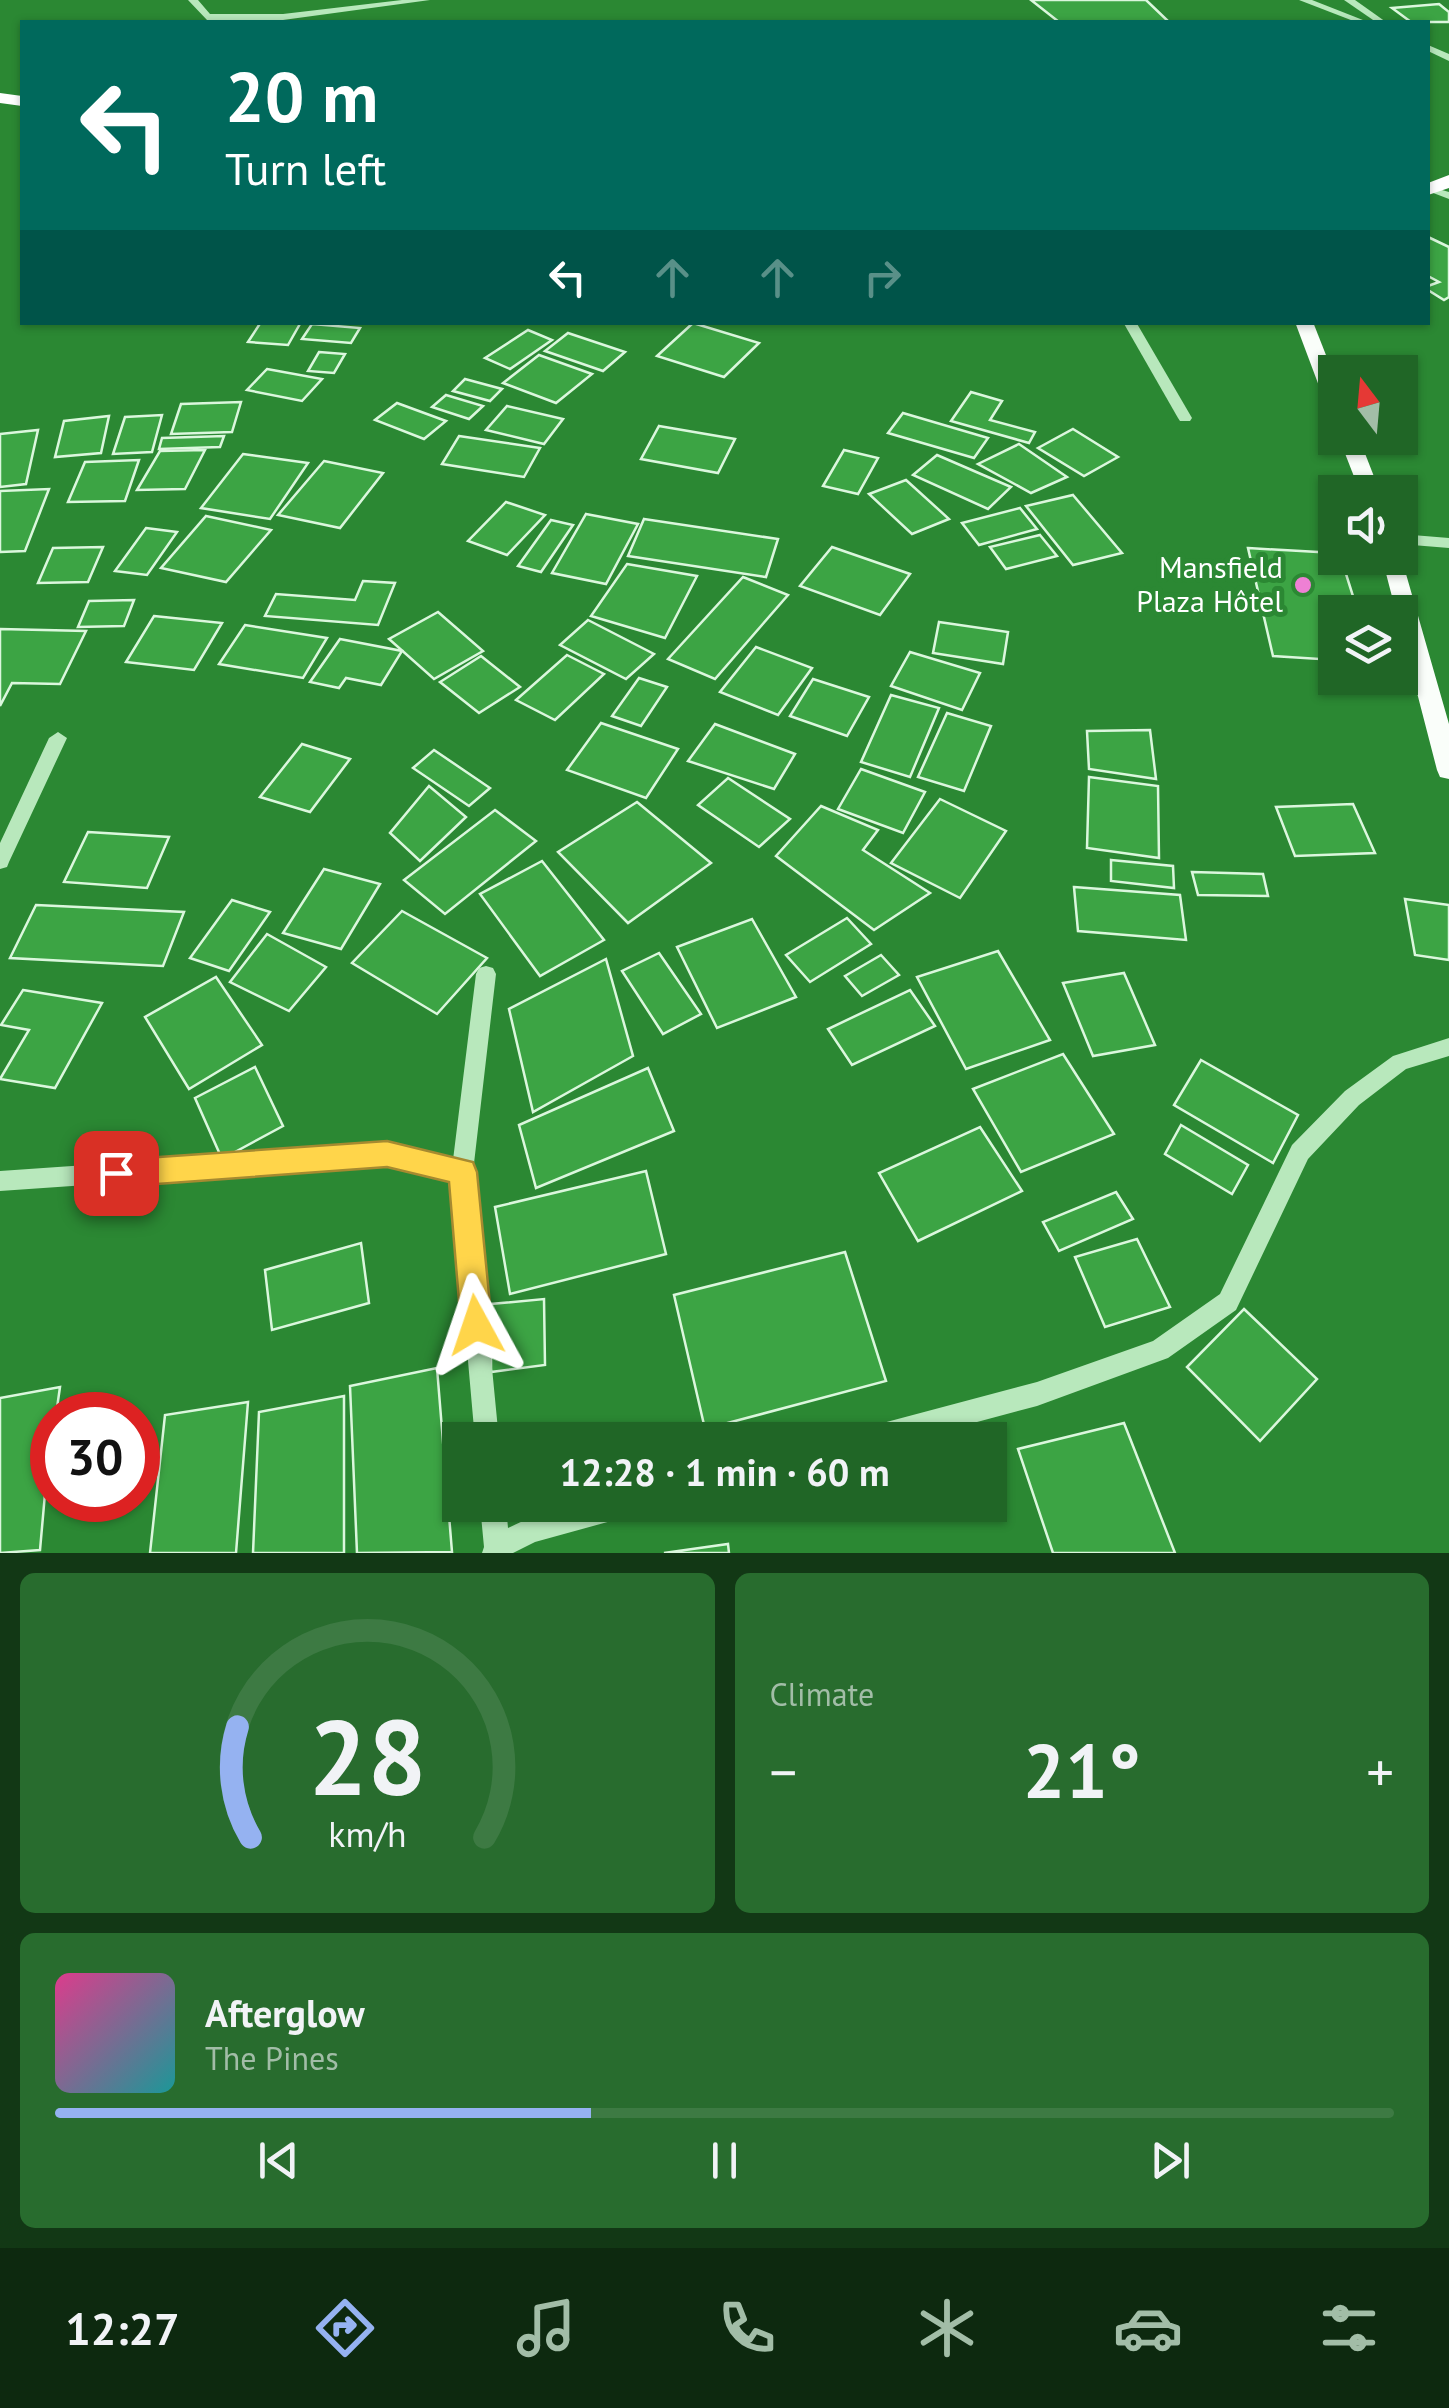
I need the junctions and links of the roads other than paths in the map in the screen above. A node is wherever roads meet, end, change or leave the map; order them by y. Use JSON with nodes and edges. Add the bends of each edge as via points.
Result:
{"nodes":[{"id":1,"x":193,"y":0,"type":"edge"},
{"id":2,"x":426,"y":0,"type":"edge"},
{"id":3,"x":1304,"y":0,"type":"edge"},
{"id":4,"x":1348,"y":0,"type":"edge"},
{"id":5,"x":204,"y":20,"type":"edge"},
{"id":6,"x":1358,"y":20,"type":"edge"},
{"id":7,"x":1378,"y":20,"type":"edge"},
{"id":8,"x":1130,"y":325,"type":"edge"},
{"id":9,"x":1305,"y":325,"type":"edge"},
{"id":10,"x":1318,"y":358,"type":"edge"},
{"id":11,"x":1184,"y":418,"type":"dead end"},
{"id":12,"x":1418,"y":540,"type":"edge"},
{"id":13,"x":1449,"y":543,"type":"edge"},
{"id":14,"x":1397,"y":575,"type":"edge"},
{"id":15,"x":58,"y":738,"type":"dead end"},
{"id":16,"x":1449,"y":770,"type":"edge"},
{"id":17,"x":0,"y":862,"type":"edge"},
{"id":18,"x":486,"y":974,"type":"dead end"},
{"id":19,"x":1449,"y":1048,"type":"edge"},
{"id":20,"x":462,"y":1172,"type":"junction"},
{"id":21,"x":0,"y":1182,"type":"edge"},
{"id":22,"x":485,"y":1422,"type":"edge"},
{"id":23,"x":932,"y":1422,"type":"edge"},
{"id":24,"x":494,"y":1522,"type":"edge"},
{"id":25,"x":561,"y":1522,"type":"edge"},
{"id":26,"x":496,"y":1550,"type":"edge"}],
"edges":[{"from":1,"to":5,"type":"street"},
{"from":2,"to":5,"type":"street"},
{"from":3,"to":6,"type":"street"},
{"from":4,"to":7,"type":"street"},
{"from":8,"to":11,"type":"street"},
{"from":9,"to":10,"type":"main road"},
{"from":12,"to":13,"type":"street"},
{"from":14,"to":16,"type":"main road"},
{"from":15,"to":17,"type":"street"},
{"from":18,"to":20,"type":"street"},
{"from":19,"to":23,"type":"street","via":[[1400,1062],[1352,1098],[1300,1152],[1228,1302],[1160,1350],[1038,1394]]},
{"from":20,"to":21,"type":"street","via":[[387,1154]]},
{"from":20,"to":22,"type":"street"},
{"from":24,"to":26,"type":"street"},
{"from":25,"to":26,"type":"street"}]}
